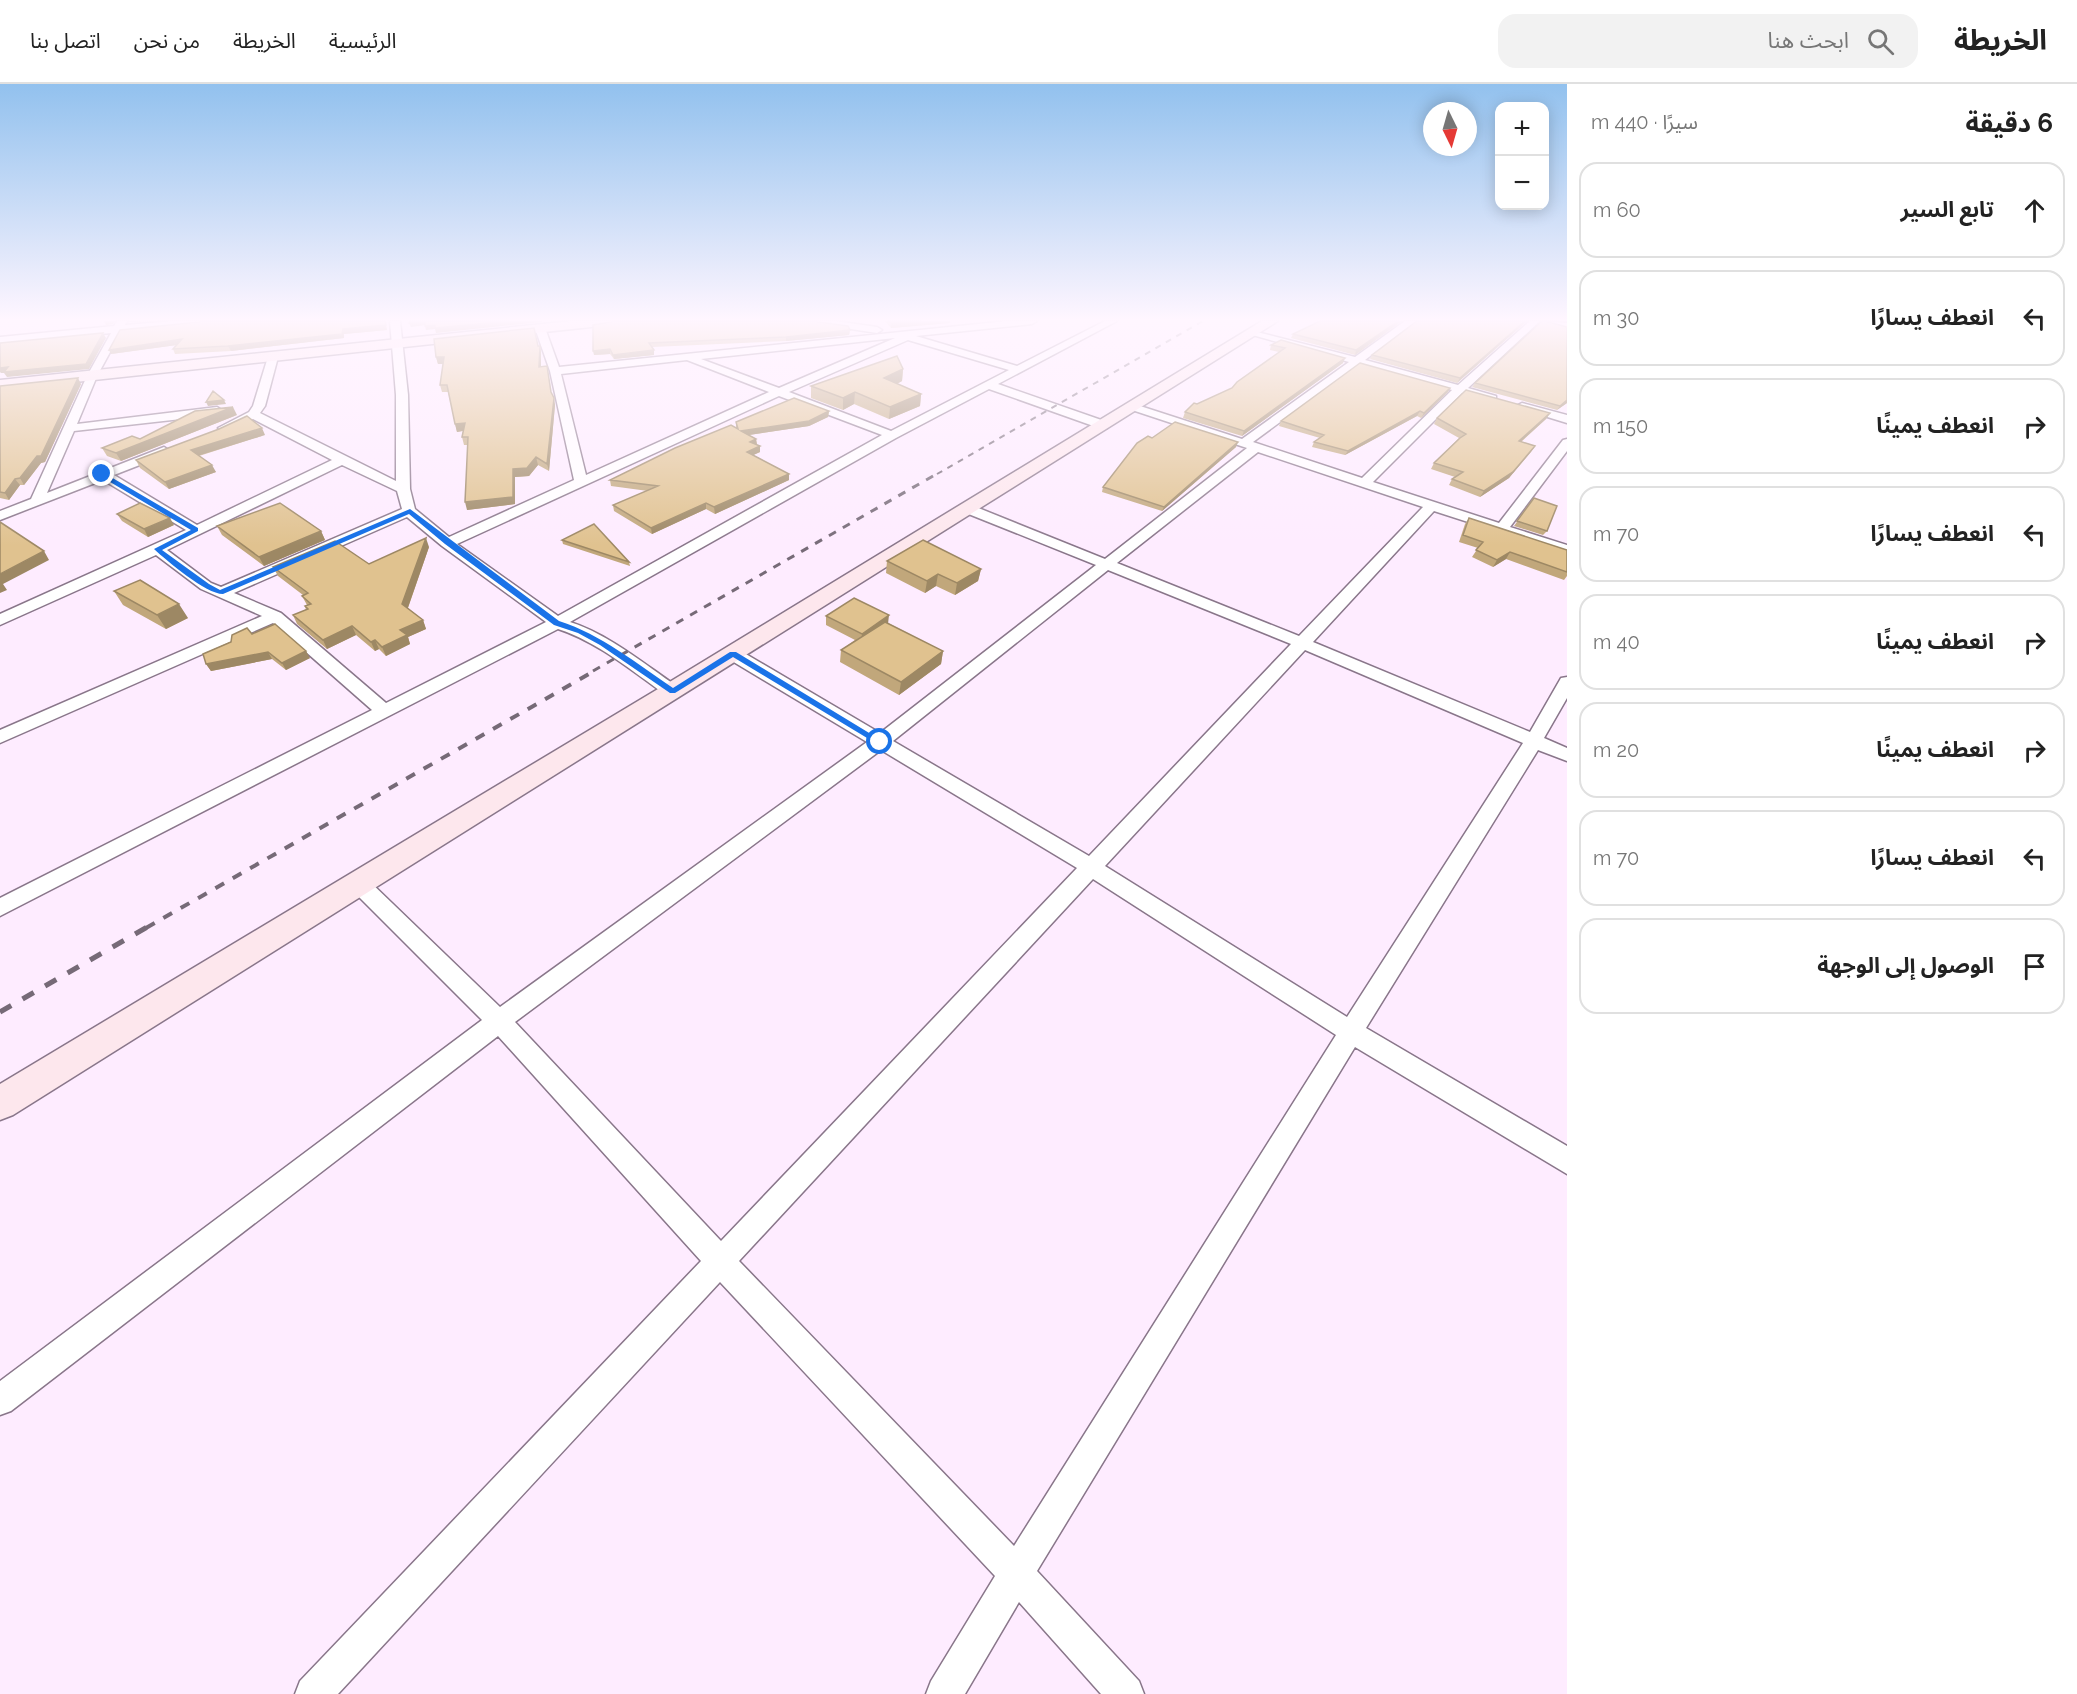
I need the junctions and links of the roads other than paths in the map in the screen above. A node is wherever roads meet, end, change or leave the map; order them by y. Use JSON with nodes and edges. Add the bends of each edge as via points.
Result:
{"nodes":[{"id":1,"x":83,"y":396,"type":"edge"},
{"id":2,"x":260,"y":396,"type":"edge"},
{"id":3,"x":402,"y":396,"type":"edge"},
{"id":4,"x":561,"y":396,"type":"edge"},
{"id":5,"x":770,"y":396,"type":"edge"},
{"id":6,"x":786,"y":396,"type":"edge"},
{"id":7,"x":967,"y":396,"type":"edge"},
{"id":8,"x":1021,"y":396,"type":"edge"},
{"id":9,"x":1150,"y":396,"type":"edge"},
{"id":10,"x":1312,"y":396,"type":"edge"},
{"id":11,"x":1452,"y":396,"type":"edge"},
{"id":12,"x":1488,"y":396,"type":"edge"},
{"id":13,"x":1133,"y":407,"type":"junction"},
{"id":14,"x":256,"y":410,"type":"junction"},
{"id":15,"x":1567,"y":419,"type":"edge"},
{"id":16,"x":1103,"y":425,"type":"junction"},
{"id":17,"x":70,"y":428,"type":"junction"},
{"id":18,"x":208,"y":435,"type":"edge"},
{"id":19,"x":892,"y":435,"type":"junction"},
{"id":20,"x":1567,"y":444,"type":"edge"},
{"id":21,"x":1249,"y":446,"type":"junction"},
{"id":22,"x":176,"y":447,"type":"edge"},
{"id":23,"x":342,"y":460,"type":"junction"},
{"id":24,"x":102,"y":474,"type":"junction"},
{"id":25,"x":581,"y":483,"type":"junction"},
{"id":26,"x":1364,"y":484,"type":"junction"},
{"id":27,"x":404,"y":489,"type":"junction"},
{"id":28,"x":36,"y":502,"type":"junction"},
{"id":29,"x":1431,"y":506,"type":"junction"},
{"id":30,"x":966,"y":508,"type":"junction"},
{"id":31,"x":410,"y":511,"type":"junction"},
{"id":32,"x":0,"y":516,"type":"edge"},
{"id":33,"x":1503,"y":528,"type":"junction"},
{"id":34,"x":196,"y":530,"type":"junction"},
{"id":35,"x":447,"y":543,"type":"junction"},
{"id":36,"x":157,"y":549,"type":"junction"},
{"id":37,"x":1567,"y":550,"type":"edge"},
{"id":38,"x":1107,"y":564,"type":"junction"},
{"id":39,"x":220,"y":592,"type":"junction"},
{"id":40,"x":275,"y":616,"type":"junction"},
{"id":41,"x":0,"y":620,"type":"edge"},
{"id":42,"x":557,"y":623,"type":"junction"},
{"id":43,"x":1302,"y":643,"type":"junction"},
{"id":44,"x":733,"y":654,"type":"junction"},
{"id":45,"x":1567,"y":682,"type":"edge"},
{"id":46,"x":672,"y":691,"type":"junction"},
{"id":47,"x":385,"y":712,"type":"junction"},
{"id":48,"x":1,"y":736,"type":"edge"},
{"id":49,"x":880,"y":742,"type":"junction"},
{"id":50,"x":1535,"y":742,"type":"junction"},
{"id":51,"x":1567,"y":755,"type":"edge"},
{"id":52,"x":1091,"y":867,"type":"junction"},
{"id":53,"x":359,"y":884,"type":"junction"},
{"id":54,"x":0,"y":908,"type":"edge"},
{"id":55,"x":499,"y":1021,"type":"junction"},
{"id":56,"x":1351,"y":1032,"type":"junction"},
{"id":57,"x":0,"y":1103,"type":"edge"},
{"id":58,"x":1567,"y":1161,"type":"edge"},
{"id":59,"x":720,"y":1261,"type":"junction"},
{"id":60,"x":0,"y":1400,"type":"edge"},
{"id":61,"x":1016,"y":1573,"type":"junction"},
{"id":62,"x":312,"y":1694,"type":"edge"},
{"id":63,"x":944,"y":1694,"type":"edge"},
{"id":64,"x":1125,"y":1694,"type":"edge"}],
"edges":[{"from":1,"to":17,"type":"street"},
{"from":2,"to":14,"type":"street"},
{"from":3,"to":27,"type":"street"},
{"from":4,"to":25,"type":"street"},
{"from":5,"to":25,"type":"street"},
{"from":6,"to":19,"type":"street"},
{"from":7,"to":19,"type":"street"},
{"from":8,"to":16,"type":"street"},
{"from":9,"to":13,"type":"main road"},
{"from":10,"to":21,"type":"street"},
{"from":11,"to":26,"type":"street"},
{"from":12,"to":15,"type":"street"},
{"from":13,"to":16,"type":"main road"},
{"from":13,"to":21,"type":"street"},
{"from":14,"to":17,"type":"street","via":[[230,409]]},
{"from":14,"to":18,"type":"street"},
{"from":14,"to":23,"type":"street"},
{"from":16,"to":30,"type":"main road"},
{"from":17,"to":28,"type":"street"},
{"from":19,"to":42,"type":"street"},
{"from":20,"to":33,"type":"street"},
{"from":21,"to":26,"type":"street"},
{"from":21,"to":38,"type":"street"},
{"from":22,"to":24,"type":"street"},
{"from":23,"to":27,"type":"street"},
{"from":23,"to":34,"type":"street"},
{"from":24,"to":28,"type":"street"},
{"from":24,"to":34,"type":"street"},
{"from":25,"to":35,"type":"street"},
{"from":26,"to":29,"type":"street"},
{"from":27,"to":31,"type":"street"},
{"from":28,"to":32,"type":"street"},
{"from":29,"to":33,"type":"street"},
{"from":29,"to":43,"type":"street"},
{"from":30,"to":38,"type":"street"},
{"from":30,"to":44,"type":"main road"},
{"from":31,"to":35,"type":"street"},
{"from":31,"to":39,"type":"street"},
{"from":33,"to":37,"type":"street"},
{"from":34,"to":36,"type":"street"},
{"from":35,"to":42,"type":"street"},
{"from":36,"to":39,"type":"street"},
{"from":36,"to":41,"type":"street"},
{"from":38,"to":43,"type":"street"},
{"from":38,"to":49,"type":"street"},
{"from":39,"to":40,"type":"street"},
{"from":40,"to":47,"type":"street"},
{"from":40,"to":48,"type":"street"},
{"from":42,"to":46,"type":"street","via":[[602,643]]},
{"from":42,"to":47,"type":"street"},
{"from":43,"to":50,"type":"street"},
{"from":43,"to":52,"type":"street"},
{"from":44,"to":46,"type":"main road"},
{"from":44,"to":49,"type":"street"},
{"from":45,"to":50,"type":"street"},
{"from":46,"to":53,"type":"main road"},
{"from":47,"to":54,"type":"street"},
{"from":49,"to":52,"type":"street"},
{"from":49,"to":55,"type":"street"},
{"from":50,"to":51,"type":"street"},
{"from":50,"to":56,"type":"street"},
{"from":52,"to":56,"type":"street"},
{"from":52,"to":59,"type":"street"},
{"from":53,"to":55,"type":"street"},
{"from":53,"to":57,"type":"main road"},
{"from":55,"to":59,"type":"street"},
{"from":55,"to":60,"type":"street"},
{"from":56,"to":58,"type":"street"},
{"from":56,"to":61,"type":"street"},
{"from":59,"to":61,"type":"street"},
{"from":59,"to":62,"type":"street"},
{"from":61,"to":63,"type":"street"},
{"from":61,"to":64,"type":"street"}]}
